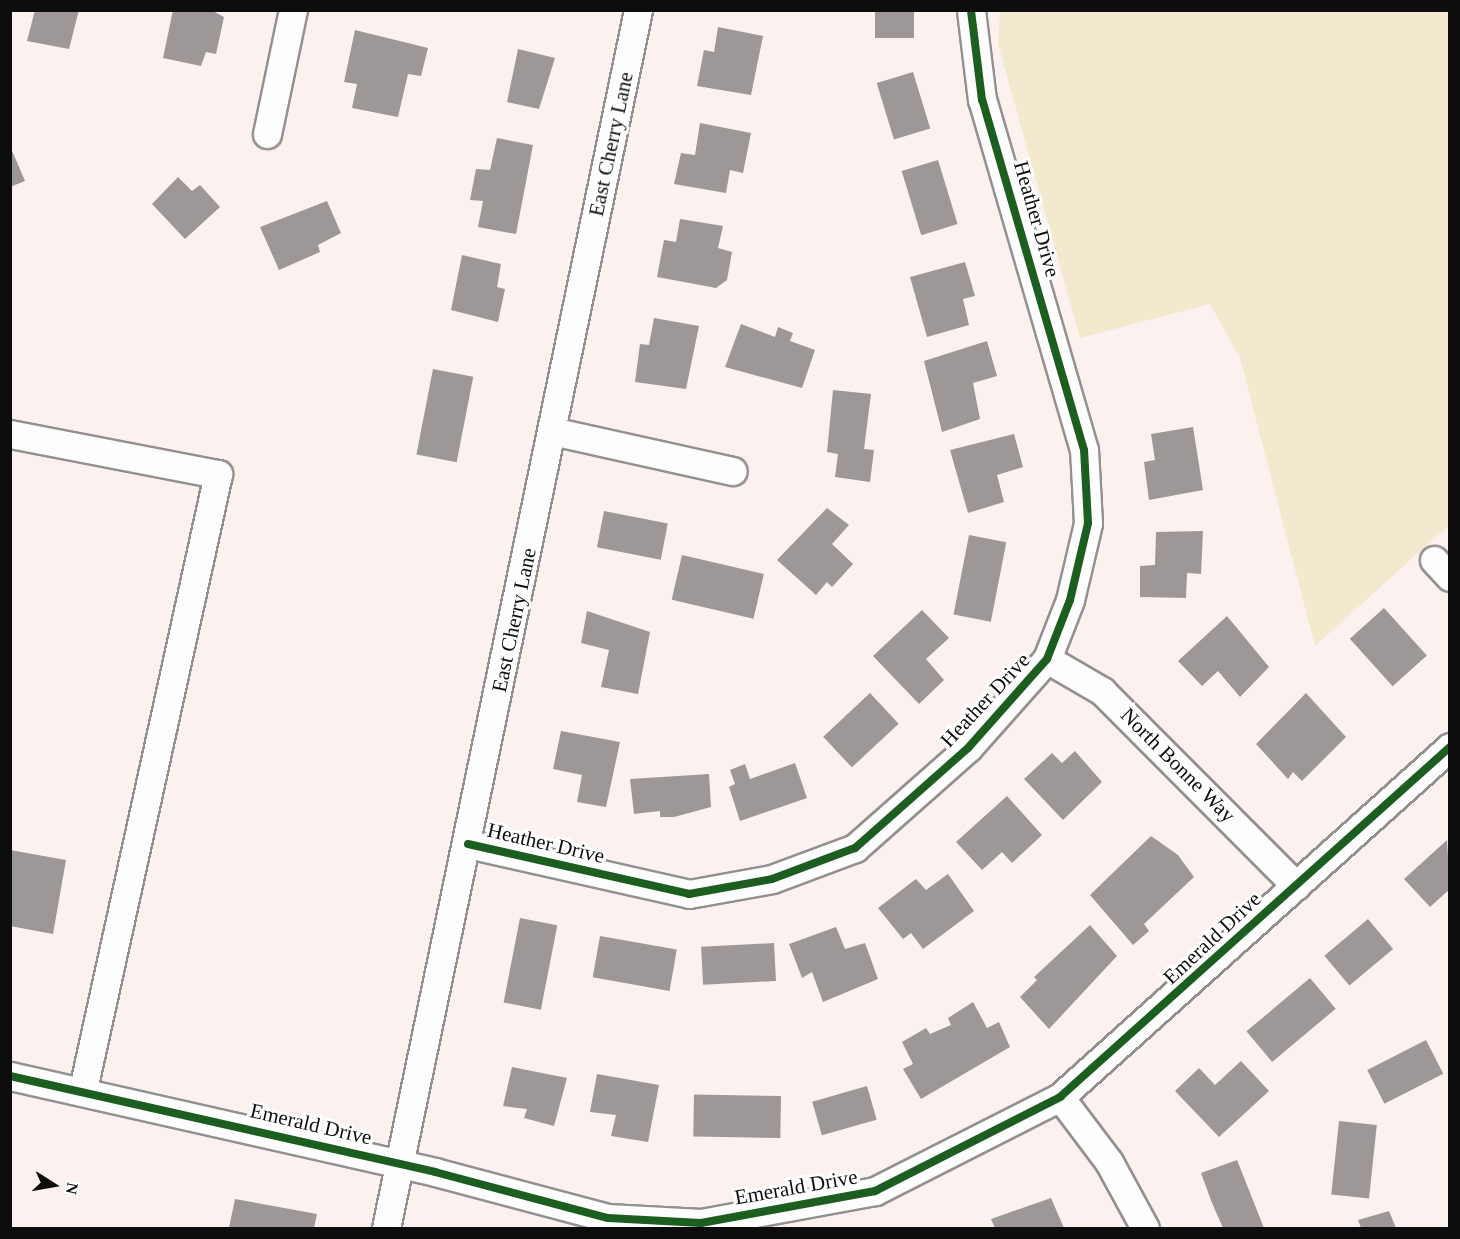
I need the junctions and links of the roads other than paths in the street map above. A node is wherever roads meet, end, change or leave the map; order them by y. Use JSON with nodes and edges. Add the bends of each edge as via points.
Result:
{"nodes":[{"id":1,"x":293,"y":10,"type":"edge"},
{"id":2,"x":638,"y":10,"type":"edge"},
{"id":3,"x":971,"y":10,"type":"edge"},
{"id":4,"x":267,"y":134,"type":"dead end"},
{"id":5,"x":552,"y":431,"type":"junction"},
{"id":6,"x":10,"y":434,"type":"edge"},
{"id":7,"x":733,"y":471,"type":"dead end"},
{"id":8,"x":1047,"y":659,"type":"junction"},
{"id":9,"x":1449,"y":747,"type":"edge"},
{"id":10,"x":468,"y":844,"type":"junction"},
{"id":11,"x":1296,"y":886,"type":"junction"},
{"id":12,"x":10,"y":1076,"type":"edge"},
{"id":13,"x":83,"y":1089,"type":"junction"},
{"id":14,"x":1060,"y":1097,"type":"junction"},
{"id":15,"x":400,"y":1163,"type":"junction"},
{"id":16,"x":701,"y":1226,"type":"edge"},
{"id":17,"x":386,"y":1228,"type":"edge"},
{"id":18,"x":1145,"y":1228,"type":"edge"}],
"edges":[{"from":1,"to":4,"type":"street"},
{"from":2,"to":5,"type":"street","name":"East Cherry Lane"},
{"from":3,"to":8,"type":"street","name":"Heather Drive","via":[[982,100],[1084,450],[1088,523],[1070,600]]},
{"from":5,"to":7,"type":"street"},
{"from":5,"to":10,"type":"street","name":"East Cherry Lane"},
{"from":6,"to":13,"type":"street","via":[[218,474]]},
{"from":8,"to":10,"type":"street","name":"Heather Drive","via":[[968,748],[855,848],[772,879],[689,894]]},
{"from":8,"to":11,"type":"street","name":"North Bonne Way","via":[[1119,706]]},
{"from":9,"to":11,"type":"street","name":"Emerald Drive"},
{"from":10,"to":15,"type":"street","name":"East Cherry Lane"},
{"from":11,"to":14,"type":"street","name":"Emerald Drive"},
{"from":12,"to":13,"type":"street","name":"Emerald Drive"},
{"from":13,"to":15,"type":"street","name":"Emerald Drive"},
{"from":14,"to":16,"type":"street","name":"Emerald Drive","via":[[875,1191]]},
{"from":14,"to":18,"type":"street","via":[[1109,1162]]},
{"from":15,"to":16,"type":"street","name":"Emerald Drive","via":[[608,1218]]},
{"from":15,"to":17,"type":"street","name":"East Cherry Lane"}]}
